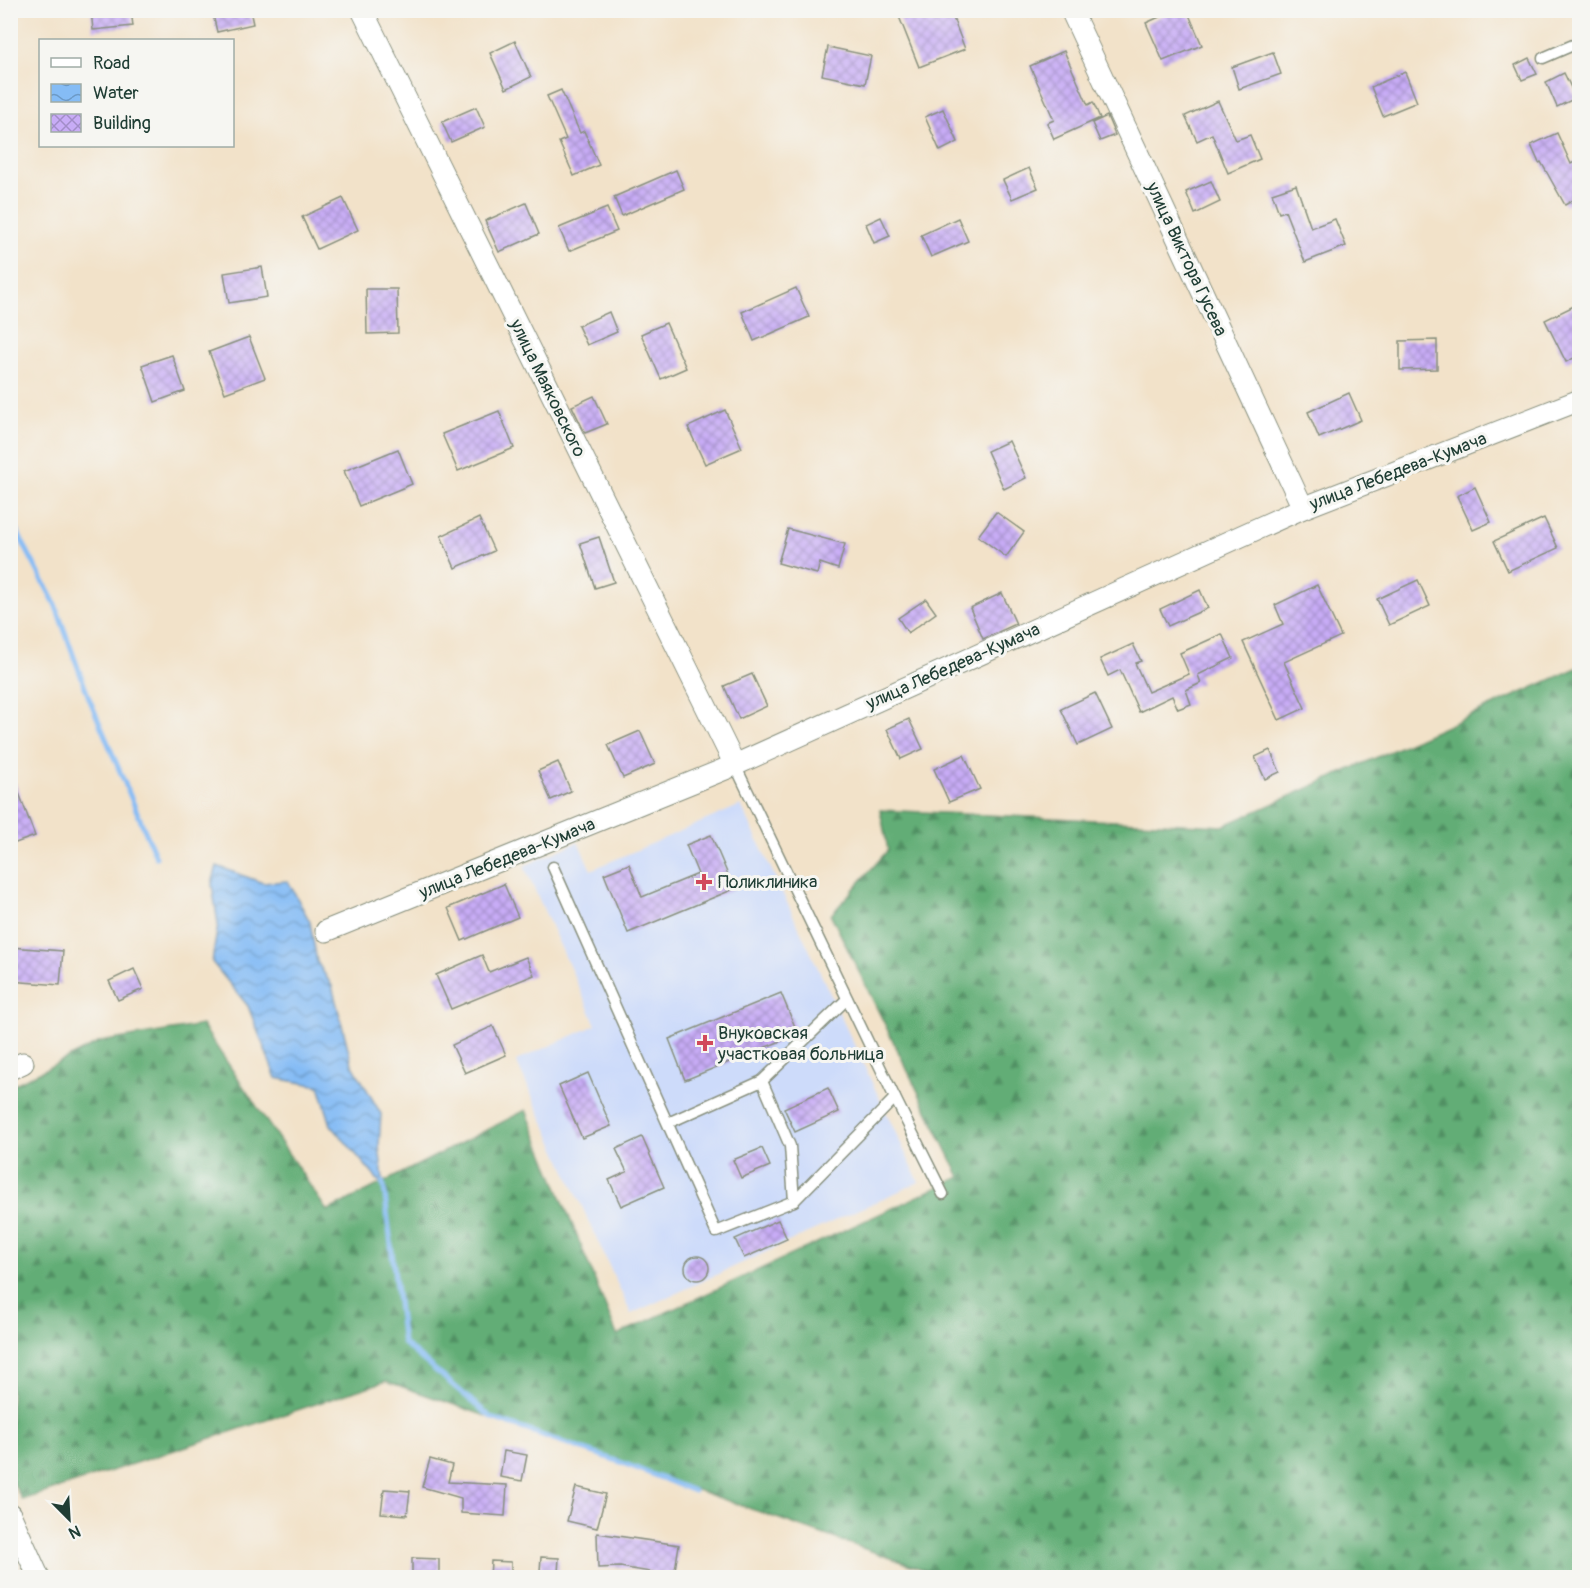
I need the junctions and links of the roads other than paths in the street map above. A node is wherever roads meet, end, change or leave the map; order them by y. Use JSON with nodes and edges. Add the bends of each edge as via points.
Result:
{"nodes":[{"id":1,"x":362,"y":10,"type":"edge"},
{"id":2,"x":1071,"y":10,"type":"edge"},
{"id":3,"x":1580,"y":42,"type":"edge"},
{"id":4,"x":1543,"y":58,"type":"dead end"},
{"id":5,"x":1580,"y":400,"type":"edge"},
{"id":6,"x":1303,"y":508,"type":"junction"},
{"id":7,"x":735,"y":765,"type":"junction"},
{"id":8,"x":554,"y":867,"type":"dead end"},
{"id":9,"x":326,"y":931,"type":"dead end"},
{"id":10,"x":847,"y":999,"type":"junction"},
{"id":11,"x":762,"y":1081,"type":"junction"},
{"id":12,"x":895,"y":1098,"type":"junction"},
{"id":13,"x":668,"y":1123,"type":"junction"},
{"id":14,"x":944,"y":1194,"type":"dead end"},
{"id":15,"x":794,"y":1201,"type":"junction"},
{"id":16,"x":11,"y":1518,"type":"edge"},
{"id":17,"x":39,"y":1578,"type":"edge"}],
"edges":[{"from":1,"to":7,"type":"street","name":"улица Маяковского"},
{"from":2,"to":6,"type":"street","name":"улица Виктора Гусева"},
{"from":3,"to":4,"type":"lane"},
{"from":5,"to":6,"type":"street","name":"улица Лебедева-Кумача"},
{"from":6,"to":7,"type":"street","name":"улица Лебедева-Кумача"},
{"from":7,"to":9,"type":"street","name":"улица Лебедева-Кумача"},
{"from":7,"to":10,"type":"lane"},
{"from":8,"to":13,"type":"lane"},
{"from":10,"to":11,"type":"lane"},
{"from":10,"to":12,"type":"lane"},
{"from":11,"to":13,"type":"lane"},
{"from":11,"to":15,"type":"lane","via":[[790,1146]]},
{"from":12,"to":14,"type":"lane"},
{"from":12,"to":15,"type":"lane"},
{"from":13,"to":15,"type":"lane","via":[[716,1232]]},
{"from":16,"to":17,"type":"street"}]}
